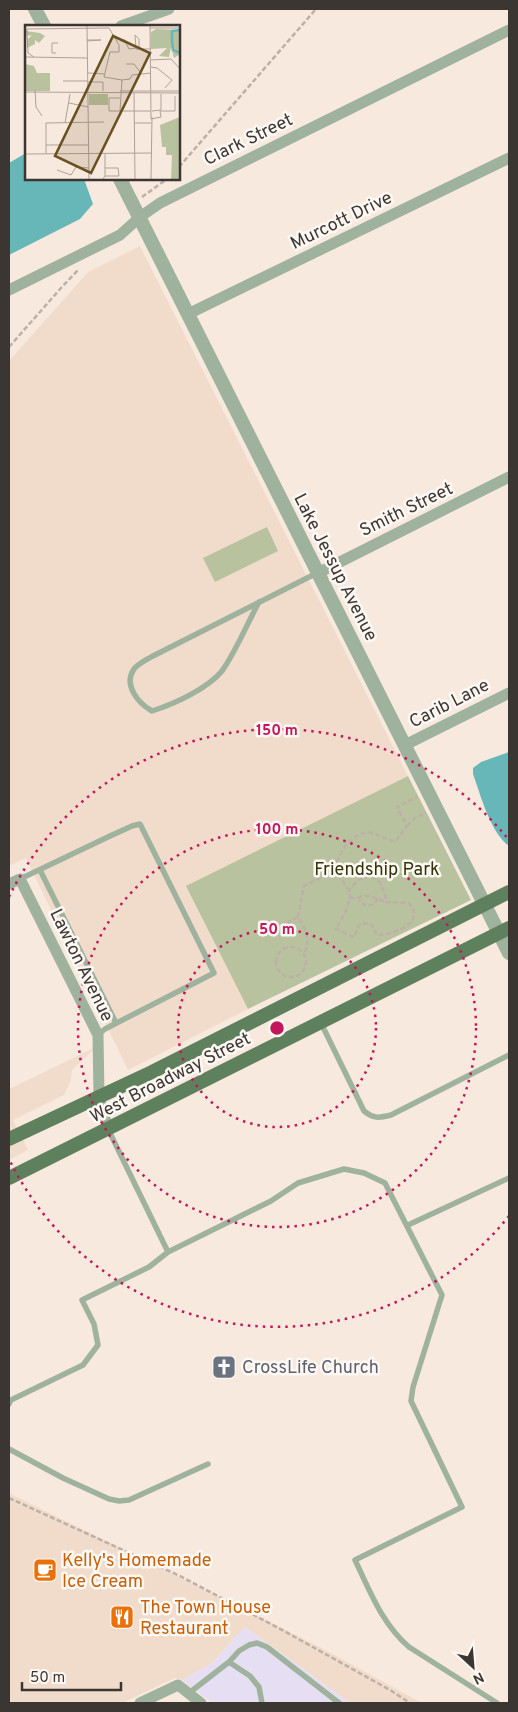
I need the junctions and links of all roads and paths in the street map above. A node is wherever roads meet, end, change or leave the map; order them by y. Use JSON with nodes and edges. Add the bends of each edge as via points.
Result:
{"nodes":[{"id":1,"x":35,"y":9,"type":"edge"},
{"id":2,"x":169,"y":9,"type":"edge"},
{"id":3,"x":316,"y":9,"type":"edge"},
{"id":4,"x":43,"y":25,"type":"edge"},
{"id":5,"x":124,"y":25,"type":"edge"},
{"id":6,"x":509,"y":30,"type":"edge"},
{"id":7,"x":509,"y":158,"type":"edge"},
{"id":8,"x":180,"y":166,"type":"edge"},
{"id":9,"x":121,"y":180,"type":"edge"},
{"id":10,"x":166,"y":180,"type":"edge"},
{"id":11,"x":144,"y":196,"type":"dead end"},
{"id":12,"x":140,"y":217,"type":"junction"},
{"id":13,"x":83,"y":266,"type":"dead end"},
{"id":14,"x":9,"y":290,"type":"edge"},
{"id":15,"x":188,"y":314,"type":"junction"},
{"id":16,"x":9,"y":347,"type":"edge"},
{"id":17,"x":509,"y":477,"type":"edge"},
{"id":18,"x":318,"y":573,"type":"junction"},
{"id":19,"x":259,"y":602,"type":"junction"},
{"id":20,"x":509,"y":693,"type":"edge"},
{"id":21,"x":406,"y":745,"type":"junction"},
{"id":22,"x":418,"y":796,"type":"dead end"},
{"id":23,"x":426,"y":812,"type":"dead end"},
{"id":24,"x":407,"y":826,"type":"junction"},
{"id":25,"x":337,"y":862,"type":"junction"},
{"id":26,"x":40,"y":870,"type":"junction"},
{"id":27,"x":328,"y":874,"type":"junction"},
{"id":28,"x":339,"y":877,"type":"junction"},
{"id":29,"x":20,"y":879,"type":"junction"},
{"id":30,"x":9,"y":884,"type":"edge"},
{"id":31,"x":349,"y":891,"type":"junction"},
{"id":32,"x":509,"y":892,"type":"edge"},
{"id":33,"x":358,"y":897,"type":"junction"},
{"id":34,"x":349,"y":898,"type":"junction"},
{"id":35,"x":378,"y":899,"type":"junction"},
{"id":36,"x":386,"y":902,"type":"junction"},
{"id":37,"x":485,"y":904,"type":"junction"},
{"id":38,"x":298,"y":918,"type":"junction"},
{"id":39,"x":286,"y":923,"type":"dead end"},
{"id":40,"x":504,"y":931,"type":"edge"},
{"id":41,"x":509,"y":953,"type":"edge"},
{"id":42,"x":304,"y":954,"type":"junction"},
{"id":43,"x":116,"y":1023,"type":"junction"},
{"id":44,"x":321,"y":1023,"type":"junction"},
{"id":45,"x":98,"y":1035,"type":"junction"},
{"id":46,"x":509,"y":1055,"type":"edge"},
{"id":47,"x":99,"y":1097,"type":"junction"},
{"id":48,"x":108,"y":1129,"type":"junction"},
{"id":49,"x":9,"y":1139,"type":"edge"},
{"id":50,"x":9,"y":1178,"type":"edge"},
{"id":51,"x":509,"y":1178,"type":"edge"},
{"id":52,"x":408,"y":1225,"type":"junction"},
{"id":53,"x":168,"y":1252,"type":"junction"},
{"id":54,"x":9,"y":1404,"type":"edge"},
{"id":55,"x":9,"y":1449,"type":"edge"},
{"id":56,"x":208,"y":1464,"type":"dead end"},
{"id":57,"x":9,"y":1498,"type":"edge"},
{"id":58,"x":229,"y":1662,"type":"junction"},
{"id":59,"x":189,"y":1693,"type":"junction"},
{"id":60,"x":144,"y":1702,"type":"edge"},
{"id":61,"x":201,"y":1703,"type":"edge"},
{"id":62,"x":262,"y":1703,"type":"edge"},
{"id":63,"x":339,"y":1703,"type":"edge"},
{"id":64,"x":410,"y":1703,"type":"edge"},
{"id":65,"x":497,"y":1703,"type":"edge"}],
"edges":[{"from":1,"to":4,"type":"street"},
{"from":2,"to":5,"type":"street"},
{"from":3,"to":8,"type":"path"},
{"from":6,"to":12,"type":"street","name":"Clark Street","via":[[160,203]]},
{"from":7,"to":15,"type":"street","name":"Murcott Drive"},
{"from":9,"to":12,"type":"street","name":"Lake Jessup Avenue"},
{"from":10,"to":11,"type":"path"},
{"from":12,"to":14,"type":"street","name":"Clark Street","via":[[120,235]]},
{"from":12,"to":15,"type":"street","name":"Lake Jessup Avenue"},
{"from":13,"to":16,"type":"path"},
{"from":15,"to":18,"type":"street","name":"Lake Jessup Avenue"},
{"from":17,"to":18,"type":"street","name":"Smith Street"},
{"from":18,"to":19,"type":"lane"},
{"from":18,"to":21,"type":"street","name":"Lake Jessup Avenue"},
{"from":19,"to":19,"type":"lane","via":[[135,668],[130,682],[143,706],[152,711],[173,704],[221,672]]},
{"from":20,"to":21,"type":"street","name":"Carib Lane"},
{"from":21,"to":37,"type":"street","name":"Lake Jessup Avenue"},
{"from":22,"to":24,"type":"path","via":[[398,807]]},
{"from":23,"to":24,"type":"path"},
{"from":24,"to":25,"type":"path","via":[[396,841],[370,833],[359,836],[341,851]]},
{"from":25,"to":27,"type":"path"},
{"from":25,"to":28,"type":"path"},
{"from":26,"to":29,"type":"lane"},
{"from":26,"to":43,"type":"lane"},
{"from":26,"to":43,"type":"lane","via":[[140,824],[214,973]]},
{"from":27,"to":28,"type":"path"},
{"from":27,"to":38,"type":"path","via":[[304,886]]},
{"from":28,"to":31,"type":"path"},
{"from":29,"to":30,"type":"street"},
{"from":29,"to":45,"type":"street","name":"Lawton Avenue"},
{"from":31,"to":34,"type":"path"},
{"from":31,"to":36,"type":"path","via":[[364,876],[377,878]]},
{"from":32,"to":37,"type":"main road","name":"West Broadway Street"},
{"from":33,"to":34,"type":"path"},
{"from":33,"to":35,"type":"path"},
{"from":33,"to":35,"type":"path","via":[[367,906]]},
{"from":34,"to":36,"type":"path","via":[[336,929],[354,937],[359,925],[365,923],[372,925],[377,935],[396,932],[410,922],[414,911],[409,903]]},
{"from":35,"to":36,"type":"path"},
{"from":37,"to":40,"type":"street","name":"Lake Jessup Avenue"},
{"from":37,"to":47,"type":"main road","name":"West Broadway Street"},
{"from":38,"to":39,"type":"path"},
{"from":38,"to":42,"type":"path","via":[[308,942]]},
{"from":40,"to":41,"type":"street","name":"Lake Jessup Avenue"},
{"from":40,"to":44,"type":"main road","name":"West Broadway Street"},
{"from":42,"to":42,"type":"path","via":[[305,969],[298,976],[287,977],[279,972],[275,963],[280,950],[293,947]]},
{"from":43,"to":45,"type":"lane"},
{"from":44,"to":46,"type":"lane","via":[[364,1111],[371,1117],[391,1115]]},
{"from":44,"to":48,"type":"main road","name":"West Broadway Street"},
{"from":45,"to":47,"type":"street","name":"Lawton Avenue"},
{"from":47,"to":48,"type":"street","name":"Lawton Avenue"},
{"from":47,"to":49,"type":"main road","name":"West Broadway Street"},
{"from":48,"to":50,"type":"main road","name":"West Broadway Street"},
{"from":48,"to":53,"type":"lane"},
{"from":51,"to":52,"type":"lane"},
{"from":52,"to":53,"type":"lane","via":[[385,1183],[364,1173],[344,1169],[298,1183],[271,1201]]},
{"from":52,"to":65,"type":"lane","via":[[442,1296],[411,1401],[462,1506],[355,1560],[388,1626],[400,1639]]},
{"from":53,"to":54,"type":"lane","via":[[149,1267],[82,1300],[94,1324],[98,1344],[83,1365],[11,1400]]},
{"from":55,"to":56,"type":"lane","via":[[63,1478],[119,1501],[129,1500]]},
{"from":57,"to":64,"type":"path","via":[[180,1576]]},
{"from":58,"to":59,"type":"lane"},
{"from":58,"to":62,"type":"lane","via":[[250,1676],[259,1687]]},
{"from":58,"to":63,"type":"lane","via":[[239,1651],[257,1643]]},
{"from":59,"to":60,"type":"street","via":[[178,1685]]},
{"from":59,"to":61,"type":"street"}]}
